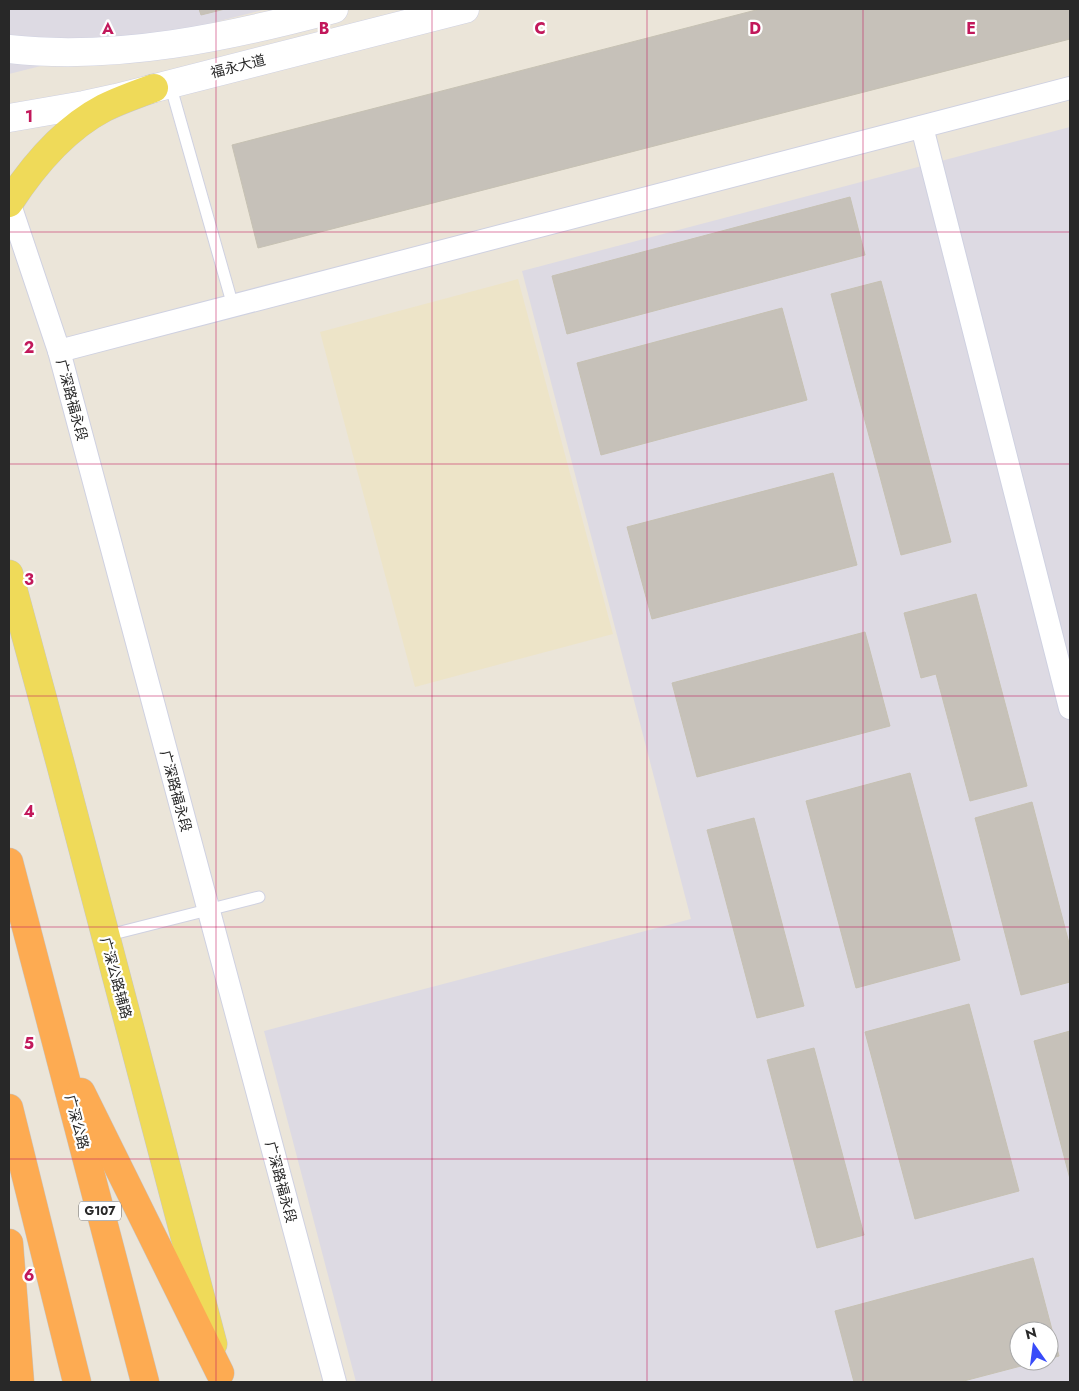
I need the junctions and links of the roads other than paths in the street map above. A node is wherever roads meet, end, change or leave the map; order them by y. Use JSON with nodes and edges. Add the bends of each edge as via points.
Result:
{"nodes":[{"id":1,"x":334,"y":9,"type":"edge"},
{"id":2,"x":465,"y":9,"type":"edge"},
{"id":3,"x":9,"y":49,"type":"edge"},
{"id":4,"x":162,"y":86,"type":"junction"},
{"id":5,"x":1070,"y":88,"type":"edge"},
{"id":6,"x":9,"y":118,"type":"edge"},
{"id":7,"x":922,"y":127,"type":"junction"},
{"id":8,"x":9,"y":202,"type":"edge"},
{"id":9,"x":234,"y":306,"type":"junction"},
{"id":10,"x":59,"y":351,"type":"junction"},
{"id":11,"x":9,"y":574,"type":"edge"},
{"id":12,"x":1070,"y":708,"type":"edge"},
{"id":13,"x":9,"y":862,"type":"edge"},
{"id":14,"x":258,"y":897,"type":"dead end"},
{"id":15,"x":208,"y":910,"type":"junction"},
{"id":16,"x":105,"y":936,"type":"junction"},
{"id":17,"x":56,"y":1040,"type":"junction"},
{"id":18,"x":9,"y":1108,"type":"edge"},
{"id":19,"x":9,"y":1243,"type":"edge"},
{"id":20,"x":221,"y":1378,"type":"edge"},
{"id":21,"x":20,"y":1382,"type":"edge"},
{"id":22,"x":77,"y":1382,"type":"edge"},
{"id":23,"x":145,"y":1382,"type":"edge"},
{"id":24,"x":335,"y":1382,"type":"edge"}],
"edges":[{"from":1,"to":3,"type":"main road","via":[[269,26],[175,44],[78,52]]},
{"from":2,"to":4,"type":"main road","name":"福永大道"},
{"from":4,"to":6,"type":"main road","name":"福永大道","via":[[84,105]]},
{"from":4,"to":8,"type":"main road","via":[[127,97],[78,125],[34,167]]},
{"from":4,"to":9,"type":"lane"},
{"from":5,"to":7,"type":"street"},
{"from":7,"to":9,"type":"street"},
{"from":7,"to":12,"type":"street"},
{"from":8,"to":10,"type":"street","name":"广深路福永段"},
{"from":9,"to":10,"type":"street"},
{"from":10,"to":15,"type":"street","name":"广深路福永段"},
{"from":11,"to":16,"type":"main road","name":"广深公路辅路"},
{"from":13,"to":17,"type":"highway","name":"广深公路","number":"G107"},
{"from":14,"to":15,"type":"lane"},
{"from":15,"to":16,"type":"lane"},
{"from":15,"to":24,"type":"street","name":"广深路福永段"},
{"from":16,"to":20,"type":"main road","name":"广深公路辅路"},
{"from":17,"to":20,"type":"highway"},
{"from":17,"to":23,"type":"highway","name":"广深公路","number":"G107"},
{"from":18,"to":22,"type":"highway"},
{"from":19,"to":21,"type":"highway"}]}
